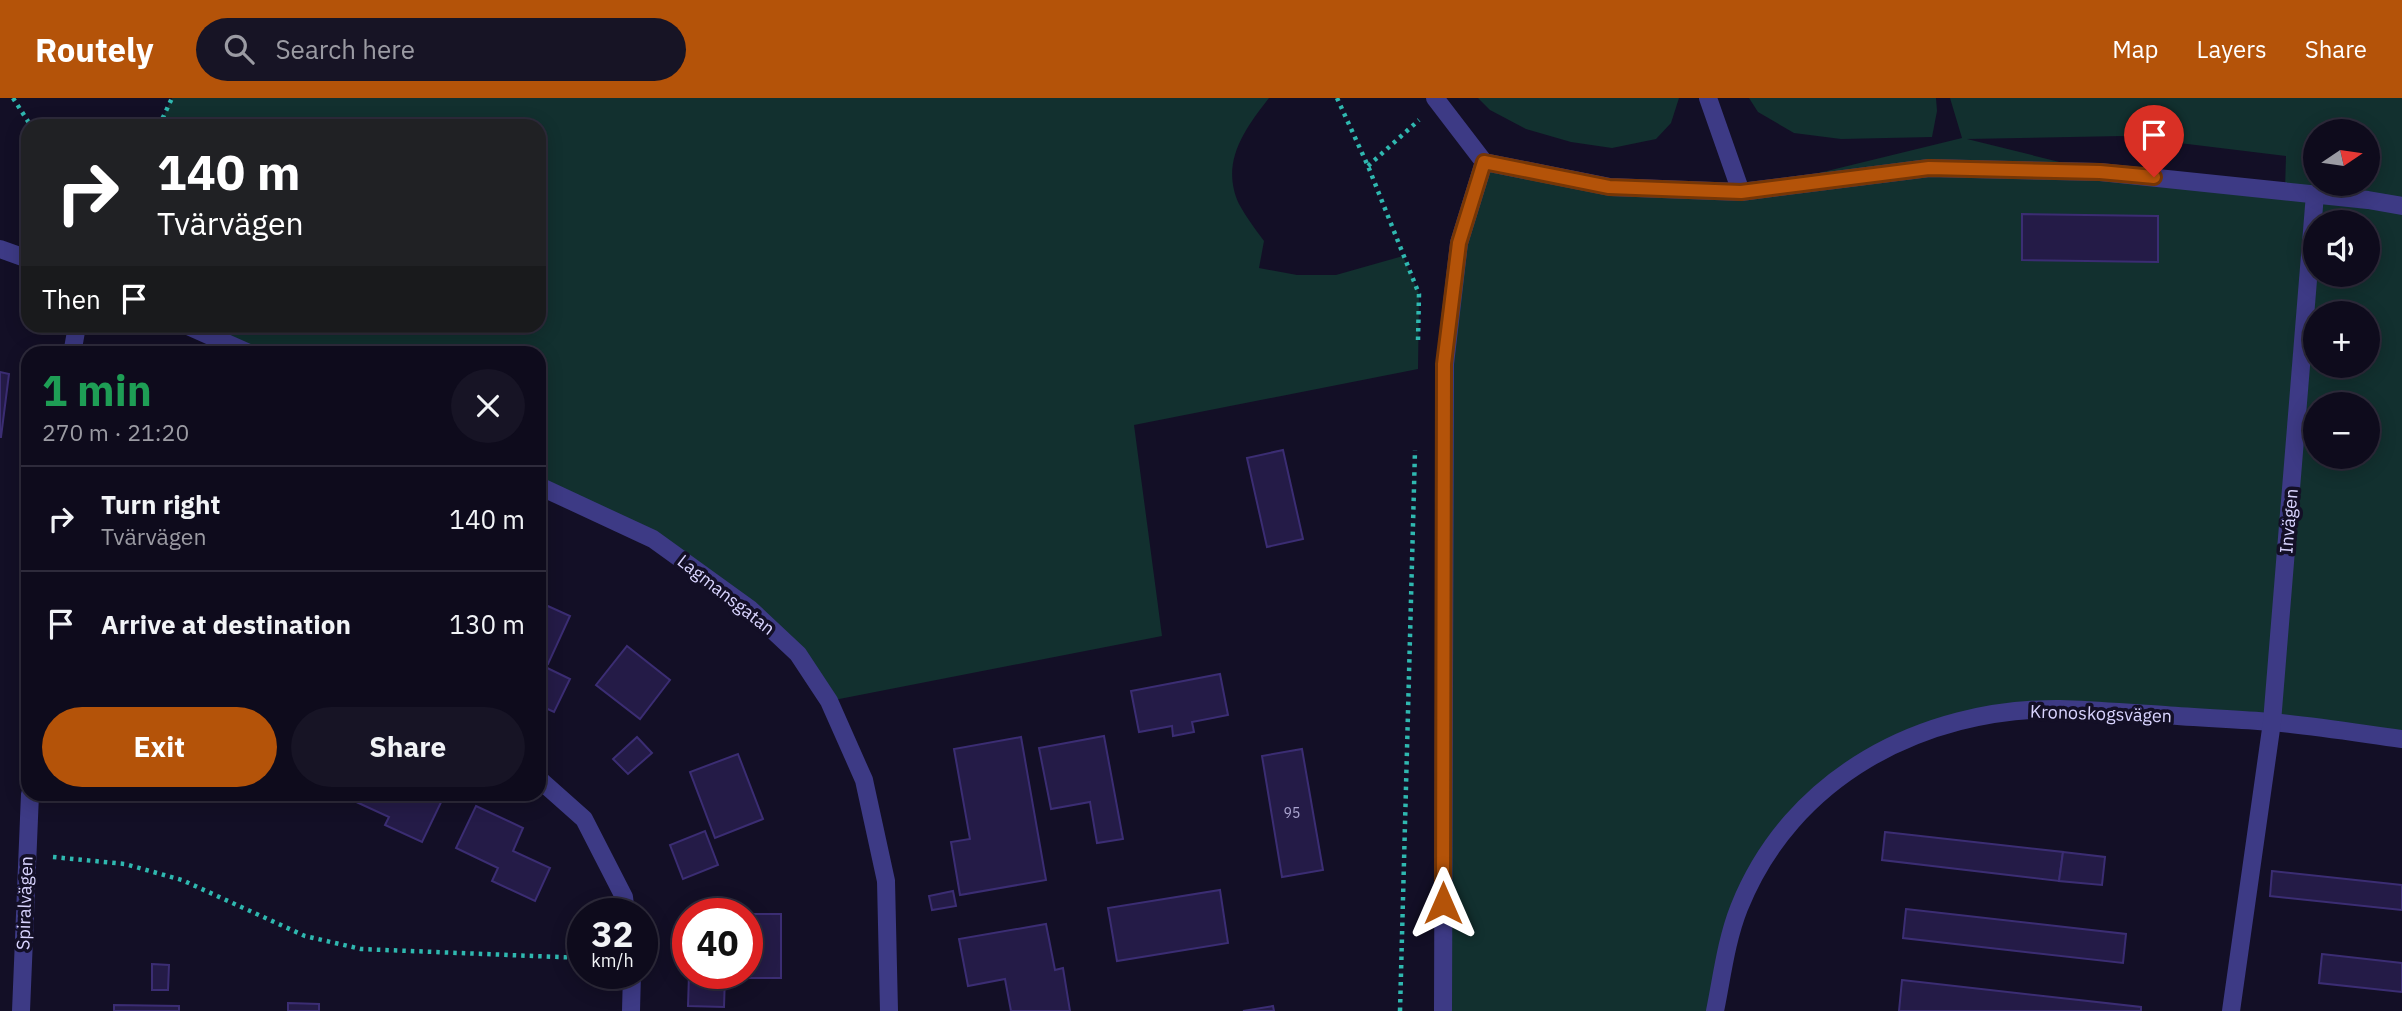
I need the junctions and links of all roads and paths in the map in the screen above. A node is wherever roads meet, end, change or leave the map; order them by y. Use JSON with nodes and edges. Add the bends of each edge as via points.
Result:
{"nodes":[{"id":1,"x":13,"y":98,"type":"edge"},
{"id":2,"x":172,"y":98,"type":"edge"},
{"id":3,"x":1337,"y":98,"type":"edge"},
{"id":4,"x":1709,"y":98,"type":"edge"},
{"id":5,"x":1437,"y":100,"type":"edge"},
{"id":6,"x":26,"y":119,"type":"edge"},
{"id":7,"x":162,"y":119,"type":"edge"},
{"id":8,"x":1484,"y":162,"type":"junction"},
{"id":9,"x":1368,"y":166,"type":"junction"},
{"id":10,"x":1741,"y":192,"type":"junction"},
{"id":11,"x":2303,"y":193,"type":"edge"},
{"id":12,"x":2315,"y":196,"type":"edge"},
{"id":13,"x":2333,"y":196,"type":"edge"},
{"id":14,"x":2402,"y":206,"type":"edge"},
{"id":15,"x":0,"y":249,"type":"edge"},
{"id":16,"x":21,"y":256,"type":"edge"},
{"id":17,"x":204,"y":333,"type":"edge"},
{"id":18,"x":1418,"y":344,"type":"dead end"},
{"id":19,"x":233,"y":346,"type":"edge"},
{"id":20,"x":1415,"y":446,"type":"dead end"},
{"id":21,"x":546,"y":489,"type":"edge"},
{"id":22,"x":2272,"y":722,"type":"junction"},
{"id":23,"x":2402,"y":739,"type":"edge"},
{"id":24,"x":546,"y":785,"type":"edge"},
{"id":25,"x":30,"y":801,"type":"edge"},
{"id":26,"x":27,"y":855,"type":"junction"},
{"id":27,"x":624,"y":898,"type":"edge"},
{"id":28,"x":567,"y":957,"type":"edge"},
{"id":29,"x":632,"y":989,"type":"edge"},
{"id":30,"x":21,"y":1011,"type":"edge"},
{"id":31,"x":631,"y":1011,"type":"edge"},
{"id":32,"x":889,"y":1011,"type":"edge"},
{"id":33,"x":1400,"y":1011,"type":"edge"},
{"id":34,"x":1443,"y":1011,"type":"edge"},
{"id":35,"x":1715,"y":1011,"type":"edge"},
{"id":36,"x":2231,"y":1011,"type":"edge"}],
"edges":[{"from":1,"to":6,"type":"path"},
{"from":2,"to":7,"type":"path"},
{"from":3,"to":9,"type":"path"},
{"from":4,"to":10,"type":"street"},
{"from":5,"to":8,"type":"street"},
{"from":5,"to":9,"type":"path"},
{"from":8,"to":10,"type":"street","via":[[1609,187]]},
{"from":8,"to":34,"type":"street","via":[[1459,243],[1444,364]]},
{"from":9,"to":18,"type":"path","via":[[1419,293]]},
{"from":10,"to":11,"type":"street","via":[[1929,168],[2100,172]]},
{"from":12,"to":22,"type":"street","name":"Invägen"},
{"from":13,"to":14,"type":"street"},
{"from":15,"to":16,"type":"street"},
{"from":17,"to":19,"type":"street"},
{"from":20,"to":33,"type":"path"},
{"from":21,"to":32,"type":"street","name":"Lagmansgatan","via":[[653,539],[750,610],[798,654],[829,701],[864,780],[886,881]]},
{"from":22,"to":23,"type":"street","name":"Kronoskogsvägen"},
{"from":22,"to":35,"type":"street","name":"Kronoskogsvägen","via":[[2058,709],[1950,723],[1894,743],[1819,793],[1769,849],[1739,908]]},
{"from":22,"to":36,"type":"street"},
{"from":24,"to":27,"type":"street","via":[[584,819]]},
{"from":25,"to":26,"type":"street","name":"Spiralvägen"},
{"from":26,"to":28,"type":"path","via":[[137,867],[182,880],[305,936],[360,950]]},
{"from":26,"to":30,"type":"street","name":"Spiralvägen"},
{"from":29,"to":31,"type":"street"}]}
